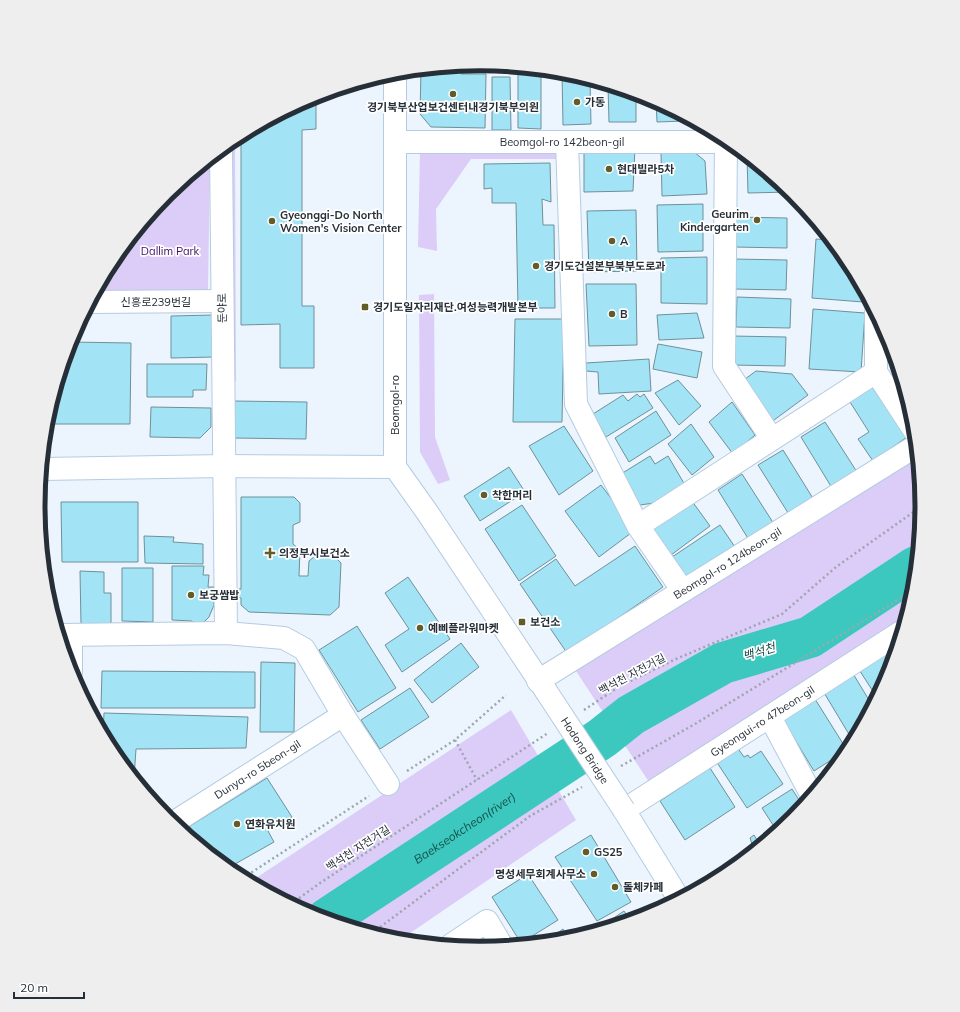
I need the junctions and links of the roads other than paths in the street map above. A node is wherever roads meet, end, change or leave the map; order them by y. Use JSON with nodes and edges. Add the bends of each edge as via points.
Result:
{"nodes":[{"id":1,"x":395,"y":79,"type":"edge"},
{"id":2,"x":395,"y":142,"type":"junction"},
{"id":3,"x":567,"y":142,"type":"junction"},
{"id":4,"x":719,"y":142,"type":"edge"},
{"id":5,"x":728,"y":148,"type":"edge"},
{"id":6,"x":221,"y":157,"type":"edge"},
{"id":7,"x":222,"y":301,"type":"junction"},
{"id":8,"x":96,"y":302,"type":"edge"},
{"id":9,"x":876,"y":327,"type":"edge"},
{"id":10,"x":876,"y":372,"type":"junction"},
{"id":11,"x":906,"y":418,"type":"edge"},
{"id":12,"x":772,"y":439,"type":"junction"},
{"id":13,"x":911,"y":449,"type":"edge"},
{"id":14,"x":224,"y":466,"type":"junction"},
{"id":15,"x":395,"y":467,"type":"junction"},
{"id":16,"x":47,"y":469,"type":"edge"},
{"id":17,"x":638,"y":526,"type":"junction"},
{"id":18,"x":683,"y":591,"type":"junction"},
{"id":19,"x":226,"y":633,"type":"junction"},
{"id":20,"x":65,"y":635,"type":"edge"},
{"id":21,"x":895,"y":636,"type":"edge"},
{"id":22,"x":542,"y":686,"type":"junction"},
{"id":23,"x":343,"y":715,"type":"junction"},
{"id":24,"x":770,"y":717,"type":"junction"},
{"id":25,"x":388,"y":784,"type":"dead end"},
{"id":26,"x":812,"y":787,"type":"edge"},
{"id":27,"x":624,"y":810,"type":"junction"},
{"id":28,"x":178,"y":820,"type":"edge"},
{"id":29,"x":676,"y":894,"type":"edge"},
{"id":30,"x":458,"y":940,"type":"edge"},
{"id":31,"x":499,"y":940,"type":"edge"}],
"edges":[{"from":1,"to":2,"type":"street","name":"Beomgol-ro"},
{"from":2,"to":3,"type":"street","name":"Beomgol-ro 142beon-gil"},
{"from":2,"to":15,"type":"street","name":"Beomgol-ro"},
{"from":3,"to":4,"type":"street","name":"Beomgol-ro 142beon-gil"},
{"from":3,"to":17,"type":"street","via":[[576,404]]},
{"from":5,"to":12,"type":"street","via":[[724,366]]},
{"from":6,"to":7,"type":"street","name":"둔야로"},
{"from":7,"to":8,"type":"street","name":"신흥로239번길"},
{"from":7,"to":14,"type":"street","name":"둔야로"},
{"from":9,"to":10,"type":"street"},
{"from":10,"to":11,"type":"street"},
{"from":10,"to":12,"type":"street"},
{"from":12,"to":17,"type":"street"},
{"from":13,"to":18,"type":"street","name":"Beomgol-ro 124beon-gil"},
{"from":14,"to":15,"type":"street"},
{"from":14,"to":16,"type":"street"},
{"from":14,"to":19,"type":"street"},
{"from":15,"to":22,"type":"street"},
{"from":17,"to":18,"type":"street"},
{"from":18,"to":22,"type":"street","name":"Beomgol-ro 124beon-gil"},
{"from":19,"to":20,"type":"street"},
{"from":19,"to":23,"type":"street","via":[[284,638],[304,649]]},
{"from":21,"to":24,"type":"street","name":"Gyeongui-ro 47beon-gil"},
{"from":22,"to":27,"type":"street","name":"Hodong Bridge","bridge":true},
{"from":23,"to":25,"type":"street"},
{"from":23,"to":28,"type":"street","name":"Dunya-ro 5beon-gil"},
{"from":24,"to":26,"type":"street"},
{"from":24,"to":27,"type":"street","name":"Gyeongui-ro 47beon-gil"},
{"from":27,"to":29,"type":"street","name":"Hodong Bridge"},
{"from":30,"to":31,"type":"street","via":[[487,921]]}]}
